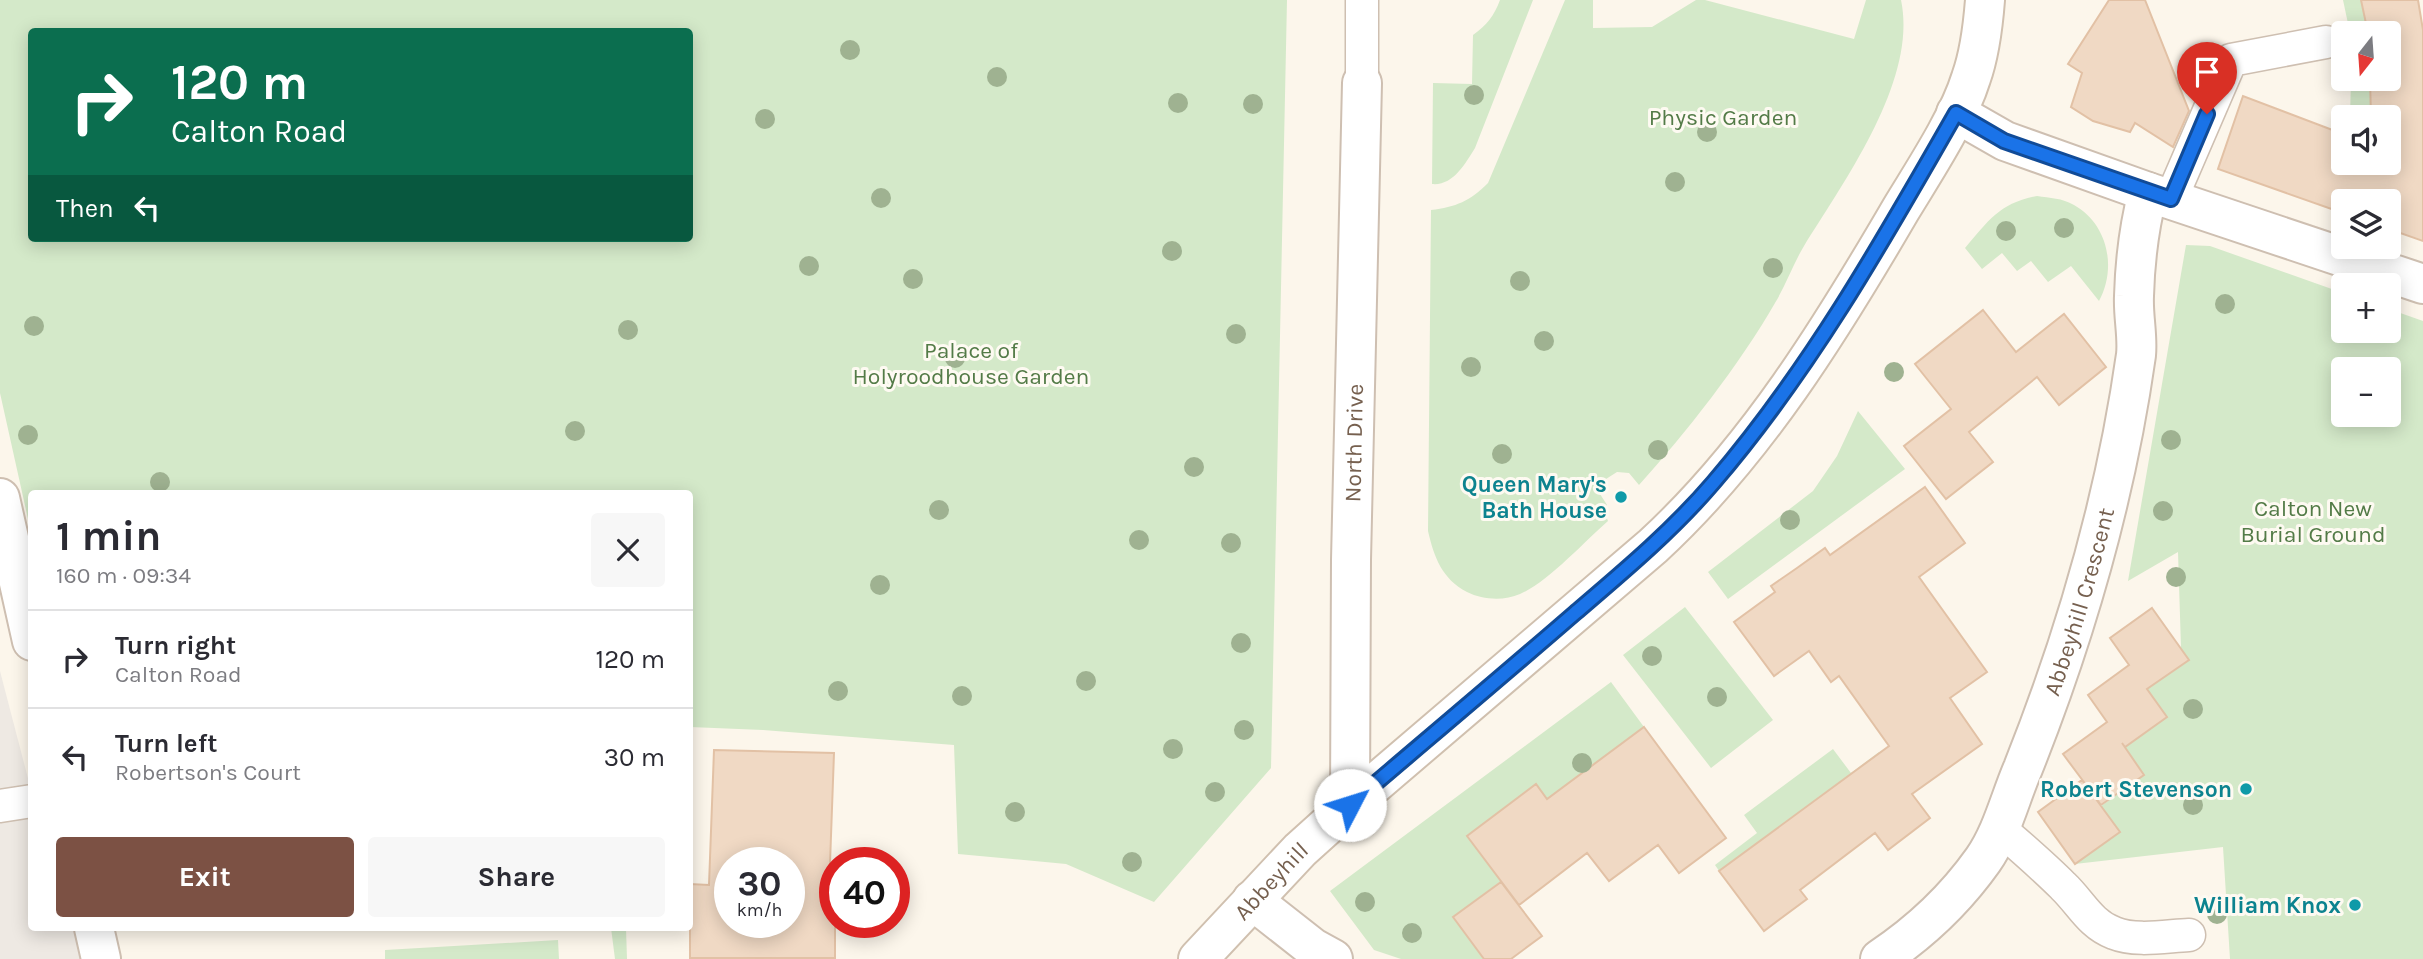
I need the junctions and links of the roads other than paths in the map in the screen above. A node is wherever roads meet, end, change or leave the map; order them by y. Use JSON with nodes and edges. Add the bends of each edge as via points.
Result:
{"nodes":[{"id":1,"x":1362,"y":0,"type":"edge"},
{"id":2,"x":1985,"y":0,"type":"edge"},
{"id":3,"x":2326,"y":42,"type":"dead end"},
{"id":4,"x":1362,"y":83,"type":"joint"},
{"id":5,"x":1956,"y":113,"type":"junction"},
{"id":6,"x":2159,"y":195,"type":"junction"},
{"id":7,"x":2423,"y":284,"type":"edge"},
{"id":8,"x":2,"y":517,"type":"edge"},
{"id":9,"x":28,"y":624,"type":"edge"},
{"id":10,"x":28,"y":802,"type":"edge"},
{"id":11,"x":1350,"y":805,"type":"junction"},
{"id":12,"x":0,"y":806,"type":"edge"},
{"id":13,"x":1999,"y":828,"type":"junction"},
{"id":14,"x":1252,"y":900,"type":"junction"},
{"id":15,"x":95,"y":931,"type":"edge"},
{"id":16,"x":2189,"y":936,"type":"dead end"},
{"id":17,"x":100,"y":959,"type":"edge"},
{"id":18,"x":1198,"y":959,"type":"edge"},
{"id":19,"x":1333,"y":959,"type":"edge"},
{"id":20,"x":1880,"y":959,"type":"edge"}],
"edges":[{"from":1,"to":4,"type":"lane"},
{"from":2,"to":5,"type":"street","name":"Abbeyhill","via":[[1979,52]]},
{"from":3,"to":6,"type":"lane","via":[[2231,60]]},
{"from":4,"to":11,"type":"street","name":"North Drive"},
{"from":5,"to":6,"type":"street","via":[[2004,141]]},
{"from":5,"to":11,"type":"street","name":"Abbeyhill","via":[[1818,346],[1713,484],[1653,545]]},
{"from":6,"to":7,"type":"street"},
{"from":6,"to":13,"type":"street","name":"Abbeyhill Crescent","via":[[2138,234],[2133,298],[2136,350],[2100,539],[2039,726]]},
{"from":8,"to":9,"type":"street"},
{"from":10,"to":12,"type":"lane"},
{"from":11,"to":14,"type":"street","name":"Abbeyhill"},
{"from":13,"to":16,"type":"lane","via":[[2099,925],[2132,937]]},
{"from":13,"to":20,"type":"street","name":"Abbeyhill Crescent","via":[[1967,880],[1922,928]]},
{"from":14,"to":18,"type":"street","name":"Abbeyhill"},
{"from":14,"to":19,"type":"street"},
{"from":15,"to":17,"type":"street"}]}
